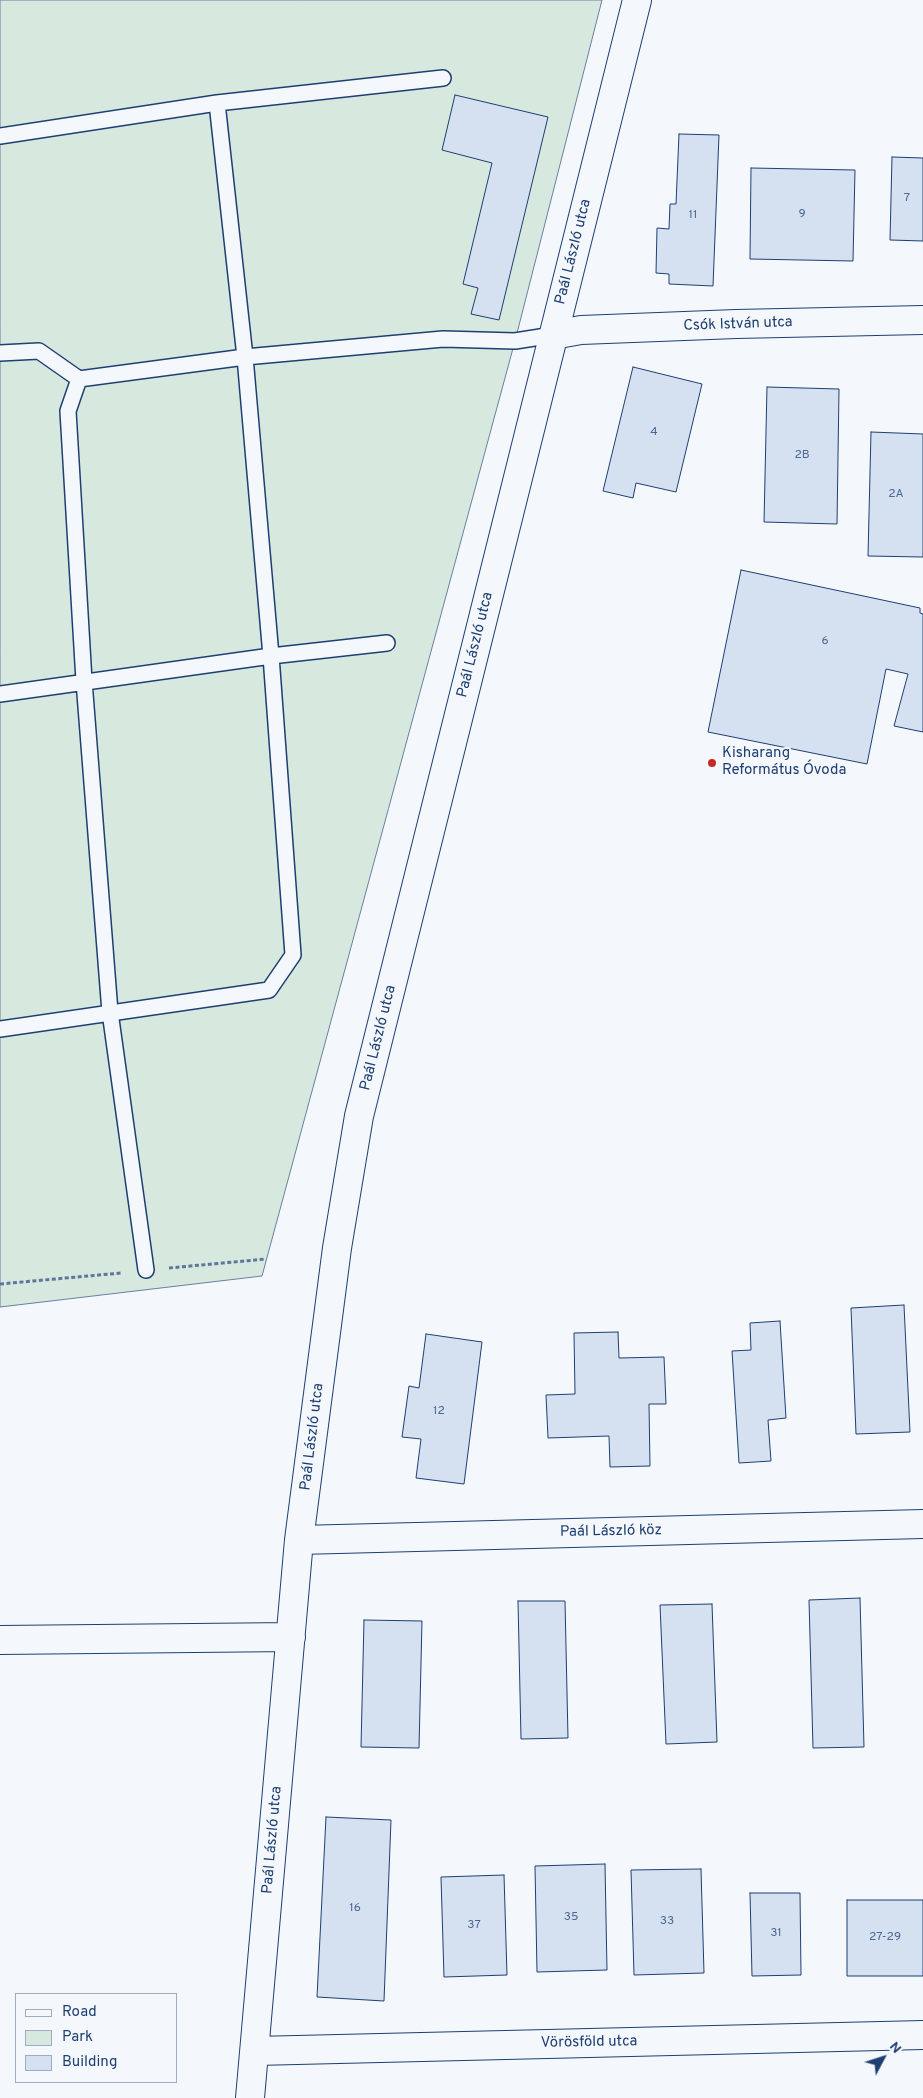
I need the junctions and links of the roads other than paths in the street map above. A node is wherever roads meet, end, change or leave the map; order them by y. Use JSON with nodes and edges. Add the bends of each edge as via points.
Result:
{"nodes":[{"id":1,"x":637,"y":0,"type":"edge"},
{"id":2,"x":443,"y":78,"type":"dead end"},
{"id":3,"x":217,"y":103,"type":"junction"},
{"id":4,"x":0,"y":136,"type":"edge"},
{"id":5,"x":923,"y":320,"type":"edge"},
{"id":6,"x":553,"y":335,"type":"junction"},
{"id":7,"x":0,"y":353,"type":"edge"},
{"id":8,"x":245,"y":357,"type":"junction"},
{"id":9,"x":79,"y":379,"type":"junction"},
{"id":10,"x":387,"y":643,"type":"dead end"},
{"id":11,"x":271,"y":656,"type":"junction"},
{"id":12,"x":84,"y":681,"type":"junction"},
{"id":13,"x":0,"y":694,"type":"edge"},
{"id":14,"x":110,"y":1012,"type":"junction"},
{"id":15,"x":0,"y":1029,"type":"edge"},
{"id":16,"x":146,"y":1270,"type":"dead end"},
{"id":17,"x":923,"y":1524,"type":"edge"},
{"id":18,"x":300,"y":1540,"type":"junction"},
{"id":19,"x":291,"y":1637,"type":"junction"},
{"id":20,"x":0,"y":1640,"type":"edge"},
{"id":21,"x":923,"y":2035,"type":"edge"},
{"id":22,"x":255,"y":2051,"type":"junction"},
{"id":23,"x":250,"y":2098,"type":"edge"}],
"edges":[{"from":1,"to":6,"type":"street","name":"Paál László utca"},
{"from":2,"to":3,"type":"lane"},
{"from":3,"to":4,"type":"lane"},
{"from":3,"to":8,"type":"lane"},
{"from":5,"to":6,"type":"street","name":"Csók István utca","via":[[581,330]]},
{"from":6,"to":8,"type":"lane","via":[[515,341],[443,339]]},
{"from":6,"to":18,"type":"street","name":"Paál László utca","via":[[360,1116],[337,1248]]},
{"from":7,"to":9,"type":"lane","via":[[39,351]]},
{"from":8,"to":9,"type":"lane"},
{"from":8,"to":11,"type":"lane"},
{"from":9,"to":12,"type":"lane","via":[[68,411]]},
{"from":10,"to":11,"type":"lane"},
{"from":11,"to":12,"type":"lane"},
{"from":11,"to":14,"type":"lane","via":[[292,955],[269,990]]},
{"from":12,"to":13,"type":"lane"},
{"from":12,"to":14,"type":"lane"},
{"from":14,"to":15,"type":"lane"},
{"from":14,"to":16,"type":"lane"},
{"from":17,"to":18,"type":"street","name":"Paál László köz"},
{"from":18,"to":19,"type":"street","name":"Paál László utca"},
{"from":19,"to":20,"type":"street"},
{"from":19,"to":22,"type":"street","name":"Paál László utca"},
{"from":21,"to":22,"type":"street","name":"Vörösföld utca"},
{"from":22,"to":23,"type":"street","name":"Paál László utca"}]}
